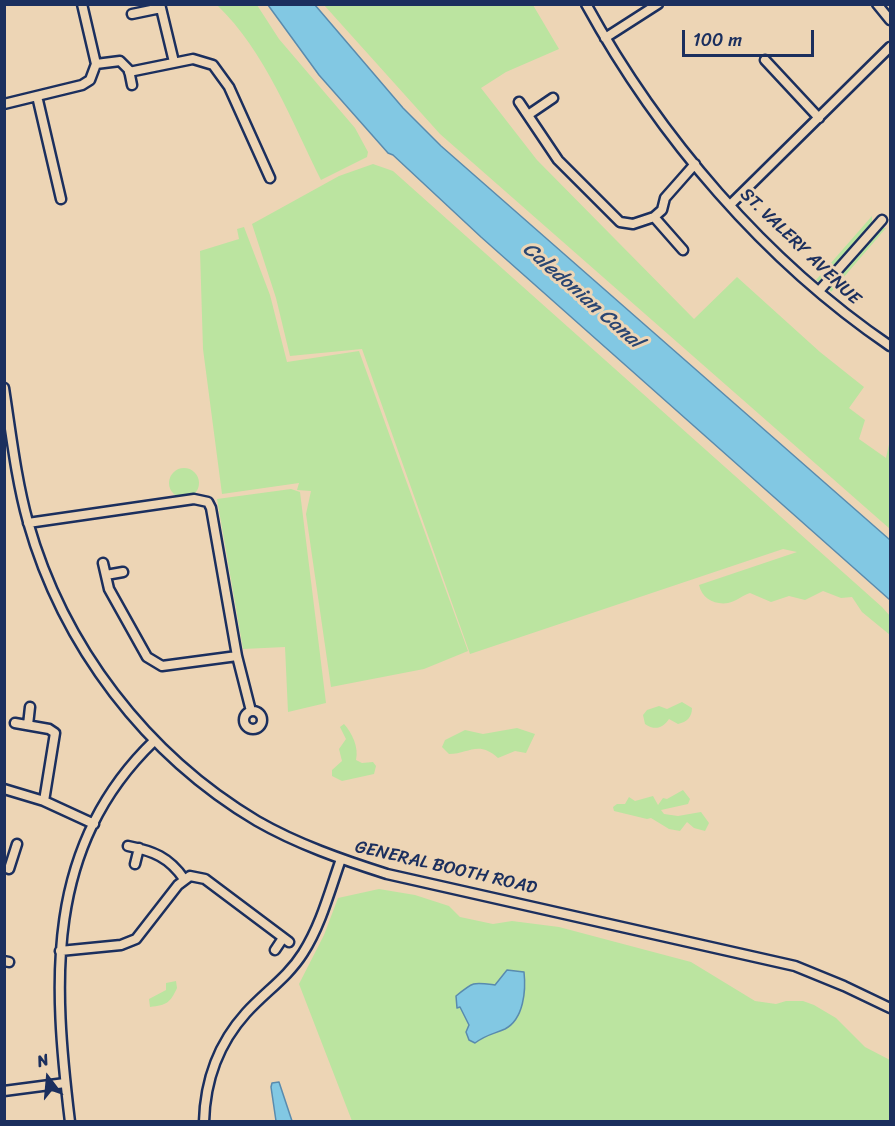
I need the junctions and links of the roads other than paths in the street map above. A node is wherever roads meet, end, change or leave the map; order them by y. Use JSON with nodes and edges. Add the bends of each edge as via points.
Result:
{"nodes":[{"id":1,"x":82,"y":4,"type":"edge"},
{"id":2,"x":586,"y":4,"type":"edge"},
{"id":3,"x":658,"y":4,"type":"edge"},
{"id":4,"x":877,"y":4,"type":"edge"},
{"id":5,"x":161,"y":6,"type":"edge"},
{"id":6,"x":132,"y":14,"type":"dead end"},
{"id":7,"x":891,"y":21,"type":"edge"},
{"id":8,"x":605,"y":38,"type":"junction"},
{"id":9,"x":891,"y":48,"type":"edge"},
{"id":10,"x":765,"y":60,"type":"dead end"},
{"id":11,"x":174,"y":62,"type":"junction"},
{"id":12,"x":96,"y":64,"type":"junction"},
{"id":13,"x":129,"y":72,"type":"junction"},
{"id":14,"x":132,"y":85,"type":"dead end"},
{"id":15,"x":37,"y":96,"type":"junction"},
{"id":16,"x":552,"y":98,"type":"dead end"},
{"id":17,"x":519,"y":102,"type":"dead end"},
{"id":18,"x":4,"y":104,"type":"edge"},
{"id":19,"x":528,"y":115,"type":"junction"},
{"id":20,"x":819,"y":118,"type":"junction"},
{"id":21,"x":695,"y":164,"type":"junction"},
{"id":22,"x":270,"y":178,"type":"dead end"},
{"id":23,"x":61,"y":199,"type":"dead end"},
{"id":24,"x":730,"y":204,"type":"junction"},
{"id":25,"x":654,"y":217,"type":"junction"},
{"id":26,"x":882,"y":220,"type":"dead end"},
{"id":27,"x":683,"y":250,"type":"dead end"},
{"id":28,"x":819,"y":291,"type":"junction"},
{"id":29,"x":891,"y":346,"type":"edge"},
{"id":30,"x":4,"y":388,"type":"edge"},
{"id":31,"x":28,"y":523,"type":"junction"},
{"id":32,"x":103,"y":563,"type":"dead end"},
{"id":33,"x":123,"y":572,"type":"dead end"},
{"id":34,"x":106,"y":575,"type":"junction"},
{"id":35,"x":237,"y":656,"type":"junction"},
{"id":36,"x":30,"y":707,"type":"dead end"},
{"id":37,"x":251,"y":711,"type":"dead end"},
{"id":38,"x":15,"y":723,"type":"dead end"},
{"id":39,"x":28,"y":725,"type":"junction"},
{"id":40,"x":154,"y":741,"type":"junction"},
{"id":41,"x":4,"y":789,"type":"edge"},
{"id":42,"x":45,"y":801,"type":"junction"},
{"id":43,"x":94,"y":824,"type":"junction"},
{"id":44,"x":17,"y":844,"type":"dead end"},
{"id":45,"x":128,"y":846,"type":"dead end"},
{"id":46,"x":139,"y":848,"type":"junction"},
{"id":47,"x":9,"y":854,"type":"edge"},
{"id":48,"x":341,"y":859,"type":"junction"},
{"id":49,"x":135,"y":864,"type":"dead end"},
{"id":50,"x":9,"y":869,"type":"dead end"},
{"id":51,"x":184,"y":879,"type":"junction"},
{"id":52,"x":275,"y":950,"type":"dead end"},
{"id":53,"x":60,"y":951,"type":"junction"},
{"id":54,"x":891,"y":1008,"type":"edge"},
{"id":55,"x":65,"y":1083,"type":"junction"},
{"id":56,"x":4,"y":1091,"type":"edge"},
{"id":57,"x":70,"y":1122,"type":"edge"},
{"id":58,"x":204,"y":1122,"type":"edge"}],
"edges":[{"from":1,"to":12,"type":"street"},
{"from":2,"to":8,"type":"street","name":"ST. VALERY AVENUE"},
{"from":3,"to":8,"type":"street"},
{"from":4,"to":7,"type":"street"},
{"from":5,"to":6,"type":"street"},
{"from":5,"to":11,"type":"street"},
{"from":8,"to":21,"type":"street","name":"ST. VALERY AVENUE","via":[[639,91]]},
{"from":9,"to":20,"type":"street"},
{"from":10,"to":20,"type":"street"},
{"from":11,"to":13,"type":"street"},
{"from":11,"to":22,"type":"street","via":[[205,61],[223,75]]},
{"from":12,"to":13,"type":"street","via":[[120,62]]},
{"from":12,"to":15,"type":"street","via":[[94,75],[86,84]]},
{"from":13,"to":14,"type":"street"},
{"from":15,"to":18,"type":"street"},
{"from":15,"to":23,"type":"street"},
{"from":16,"to":19,"type":"street"},
{"from":17,"to":19,"type":"street"},
{"from":19,"to":25,"type":"street","via":[[558,160],[620,222],[633,224]]},
{"from":20,"to":24,"type":"street"},
{"from":21,"to":24,"type":"street","name":"ST. VALERY AVENUE"},
{"from":21,"to":25,"type":"street"},
{"from":24,"to":28,"type":"street","name":"ST. VALERY AVENUE"},
{"from":25,"to":27,"type":"street"},
{"from":26,"to":28,"type":"street"},
{"from":28,"to":29,"type":"street","name":"ST. VALERY AVENUE","via":[[857,324]]},
{"from":30,"to":31,"type":"street","name":"GENERAL BOOTH ROAD"},
{"from":31,"to":35,"type":"street","via":[[194,499],[208,502]]},
{"from":31,"to":40,"type":"street","name":"GENERAL BOOTH ROAD","via":[[59,605],[88,657]]},
{"from":32,"to":34,"type":"street"},
{"from":33,"to":34,"type":"street"},
{"from":34,"to":35,"type":"street","via":[[109,588],[153,662],[162,666]]},
{"from":35,"to":37,"type":"street"},
{"from":36,"to":39,"type":"street"},
{"from":38,"to":39,"type":"street"},
{"from":39,"to":42,"type":"street","via":[[52,730],[56,736]]},
{"from":40,"to":43,"type":"street","via":[[117,784]]},
{"from":40,"to":48,"type":"street","name":"GENERAL BOOTH ROAD","via":[[202,782],[258,821]]},
{"from":41,"to":42,"type":"street"},
{"from":42,"to":43,"type":"street"},
{"from":43,"to":53,"type":"street","via":[[69,889]]},
{"from":44,"to":47,"type":"street"},
{"from":45,"to":46,"type":"street"},
{"from":46,"to":49,"type":"street"},
{"from":46,"to":51,"type":"street","via":[[170,861]]},
{"from":47,"to":50,"type":"street"},
{"from":48,"to":54,"type":"street","name":"GENERAL BOOTH ROAD","via":[[387,874],[795,966]]},
{"from":48,"to":58,"type":"street","via":[[303,953],[233,1029],[214,1063]]},
{"from":51,"to":52,"type":"street","via":[[205,879],[286,940]]},
{"from":51,"to":53,"type":"street","via":[[136,939],[121,945]]},
{"from":53,"to":55,"type":"street","via":[[58,1004]]},
{"from":55,"to":56,"type":"street"},
{"from":55,"to":57,"type":"street"}]}
